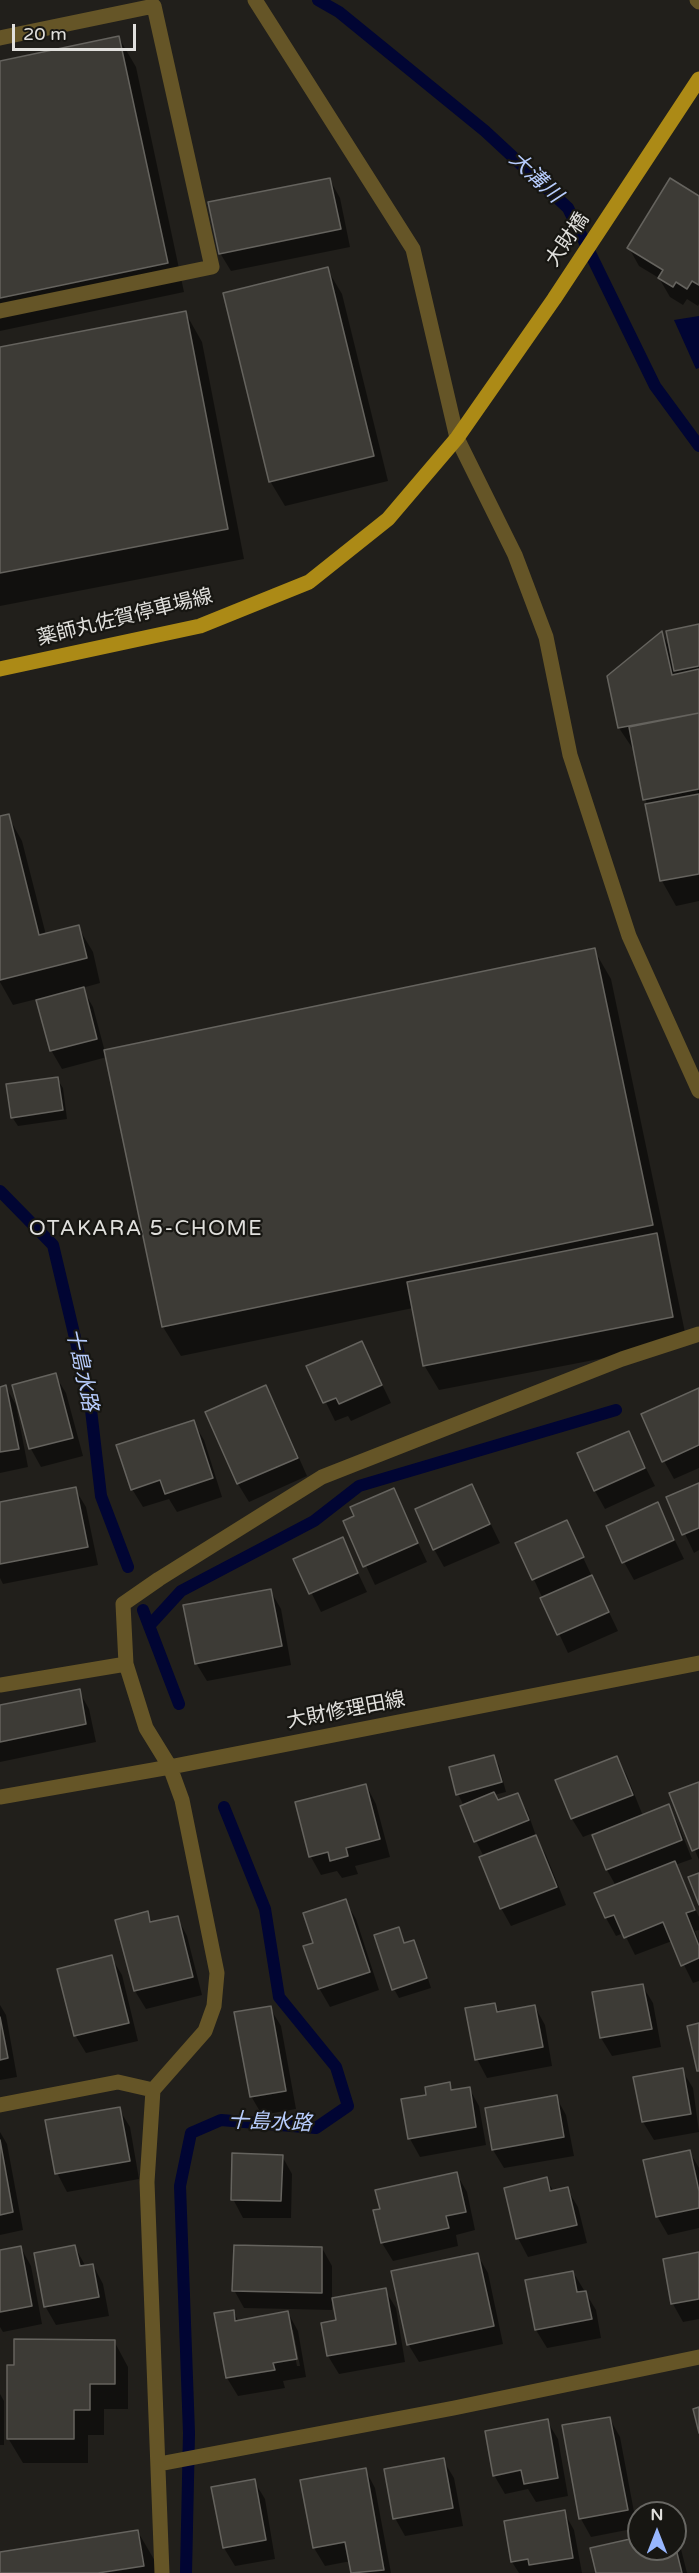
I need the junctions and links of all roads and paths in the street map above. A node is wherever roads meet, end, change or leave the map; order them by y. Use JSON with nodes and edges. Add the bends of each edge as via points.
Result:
{"nodes":[{"id":1,"x":255,"y":0,"type":"edge"},
{"id":2,"x":0,"y":38,"type":"edge"},
{"id":3,"x":699,"y":79,"type":"edge"},
{"id":4,"x":554,"y":299,"type":"joint"},
{"id":5,"x":0,"y":311,"type":"edge"},
{"id":6,"x":457,"y":438,"type":"junction"},
{"id":7,"x":0,"y":669,"type":"edge"},
{"id":8,"x":699,"y":1091,"type":"edge"},
{"id":9,"x":699,"y":1334,"type":"edge"},
{"id":10,"x":699,"y":1663,"type":"edge"},
{"id":11,"x":126,"y":1664,"type":"junction"},
{"id":12,"x":0,"y":1685,"type":"edge"},
{"id":13,"x":170,"y":1767,"type":"junction"},
{"id":14,"x":0,"y":1797,"type":"edge"},
{"id":15,"x":153,"y":2090,"type":"junction"},
{"id":16,"x":0,"y":2105,"type":"edge"},
{"id":17,"x":699,"y":2357,"type":"edge"},
{"id":18,"x":159,"y":2464,"type":"junction"},
{"id":19,"x":162,"y":2573,"type":"edge"}],
"edges":[{"from":1,"to":6,"type":"street","via":[[413,249]]},
{"from":2,"to":5,"type":"street","via":[[154,6],[212,267]]},
{"from":3,"to":4,"type":"main road","name":"大財橋"},
{"from":4,"to":6,"type":"main road","name":"薬師丸佐賀停車場線"},
{"from":6,"to":7,"type":"main road","name":"薬師丸佐賀停車場線","via":[[388,519],[309,582],[200,626]]},
{"from":6,"to":8,"type":"street","via":[[515,555],[546,637],[570,755],[629,936]]},
{"from":9,"to":11,"type":"street","via":[[622,1359],[322,1477],[123,1604]]},
{"from":10,"to":13,"type":"street","name":"大財修理田線"},
{"from":11,"to":12,"type":"street"},
{"from":11,"to":13,"type":"street","via":[[146,1728]]},
{"from":13,"to":14,"type":"street","name":"大財修理田線"},
{"from":13,"to":15,"type":"street","via":[[182,1800],[217,1973],[214,2006],[205,2031]]},
{"from":15,"to":16,"type":"street","via":[[118,2082]]},
{"from":15,"to":18,"type":"street","via":[[147,2182]]},
{"from":17,"to":18,"type":"street"},
{"from":18,"to":19,"type":"street"}]}
